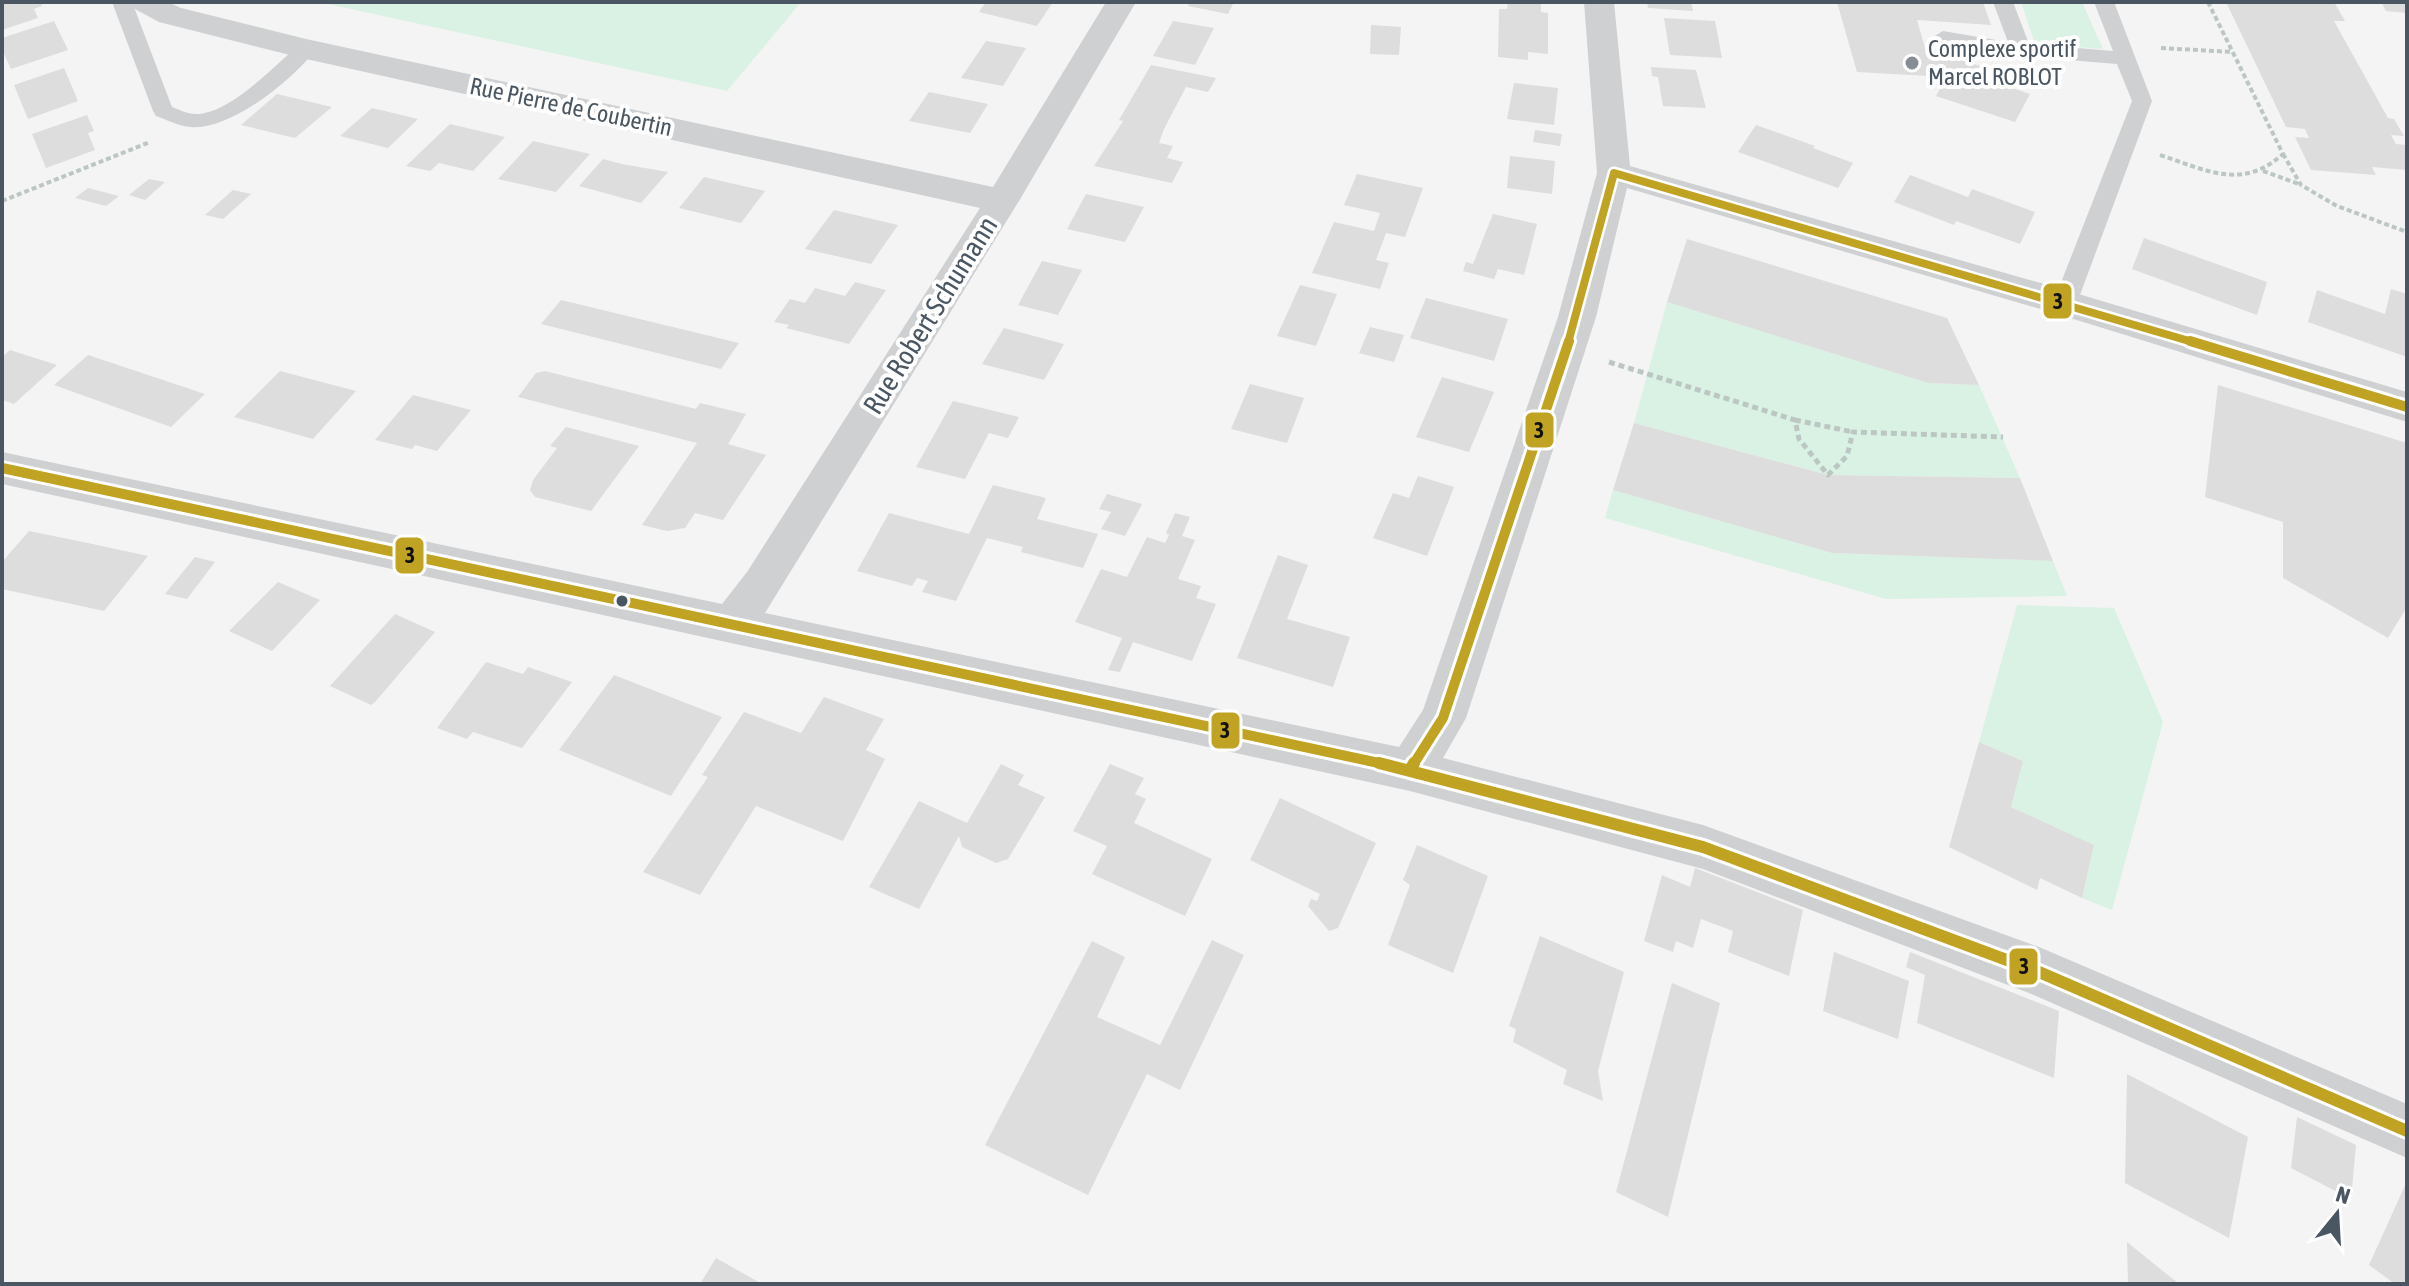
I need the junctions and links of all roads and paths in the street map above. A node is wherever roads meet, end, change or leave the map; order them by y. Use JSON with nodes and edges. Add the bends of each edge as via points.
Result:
{"nodes":[{"id":1,"x":122,"y":2,"type":"edge"},
{"id":2,"x":144,"y":2,"type":"edge"},
{"id":3,"x":1121,"y":2,"type":"edge"},
{"id":4,"x":1599,"y":2,"type":"edge"},
{"id":5,"x":2003,"y":2,"type":"edge"},
{"id":6,"x":2104,"y":2,"type":"edge"},
{"id":7,"x":2208,"y":2,"type":"edge"},
{"id":8,"x":1943,"y":37,"type":"dead end"},
{"id":9,"x":306,"y":49,"type":"junction"},
{"id":10,"x":2021,"y":50,"type":"junction"},
{"id":11,"x":2233,"y":52,"type":"junction"},
{"id":12,"x":2128,"y":65,"type":"junction"},
{"id":13,"x":194,"y":121,"type":"junction"},
{"id":14,"x":2125,"y":143,"type":"junction"},
{"id":15,"x":2283,"y":154,"type":"junction"},
{"id":16,"x":2263,"y":171,"type":"junction"},
{"id":17,"x":1614,"y":173,"type":"junction"},
{"id":18,"x":2301,"y":185,"type":"junction"},
{"id":19,"x":2,"y":201,"type":"edge"},
{"id":20,"x":1002,"y":201,"type":"junction"},
{"id":21,"x":2407,"y":232,"type":"edge"},
{"id":22,"x":2065,"y":303,"type":"junction"},
{"id":23,"x":1566,"y":349,"type":"junction"},
{"id":24,"x":2407,"y":407,"type":"edge"},
{"id":25,"x":1795,"y":420,"type":"junction"},
{"id":26,"x":1853,"y":432,"type":"junction"},
{"id":27,"x":2003,"y":437,"type":"dead end"},
{"id":28,"x":2,"y":468,"type":"edge"},
{"id":29,"x":732,"y":625,"type":"junction"},
{"id":30,"x":1410,"y":770,"type":"junction"},
{"id":31,"x":2407,"y":1131,"type":"edge"}],
"edges":[{"from":1,"to":13,"type":"lane","via":[[163,111]]},
{"from":2,"to":9,"type":"street","name":"Rue Pierre de Coubertin","via":[[170,15]]},
{"from":3,"to":20,"type":"street","name":"Rue Robert Schumann"},
{"from":4,"to":17,"type":"street"},
{"from":5,"to":10,"type":"lane"},
{"from":6,"to":12,"type":"lane"},
{"from":7,"to":11,"type":"path"},
{"from":8,"to":10,"type":"lane"},
{"from":9,"to":13,"type":"lane","via":[[239,105]]},
{"from":9,"to":20,"type":"street","name":"Rue Pierre de Coubertin"},
{"from":10,"to":12,"type":"lane"},
{"from":11,"to":12,"type":"path","via":[[2161,47],[2154,73]]},
{"from":11,"to":15,"type":"path"},
{"from":12,"to":14,"type":"lane","via":[[2142,101]]},
{"from":13,"to":19,"type":"path"},
{"from":14,"to":16,"type":"path","via":[[2198,167],[2239,175]]},
{"from":14,"to":22,"type":"lane"},
{"from":15,"to":16,"type":"path"},
{"from":15,"to":18,"type":"path"},
{"from":16,"to":18,"type":"path"},
{"from":17,"to":22,"type":"street"},
{"from":17,"to":23,"type":"street"},
{"from":18,"to":21,"type":"path","via":[[2337,206]]},
{"from":20,"to":29,"type":"street","name":"Rue Robert Schumann"},
{"from":22,"to":24,"type":"street"},
{"from":23,"to":25,"type":"path"},
{"from":23,"to":30,"type":"street","via":[[1443,718]]},
{"from":25,"to":26,"type":"path"},
{"from":25,"to":26,"type":"path","via":[[1799,439],[1828,475],[1847,456]]},
{"from":26,"to":27,"type":"path"},
{"from":28,"to":29,"type":"street"},
{"from":29,"to":30,"type":"street"},
{"from":30,"to":31,"type":"street","via":[[1703,847],[2024,966]]}]}
